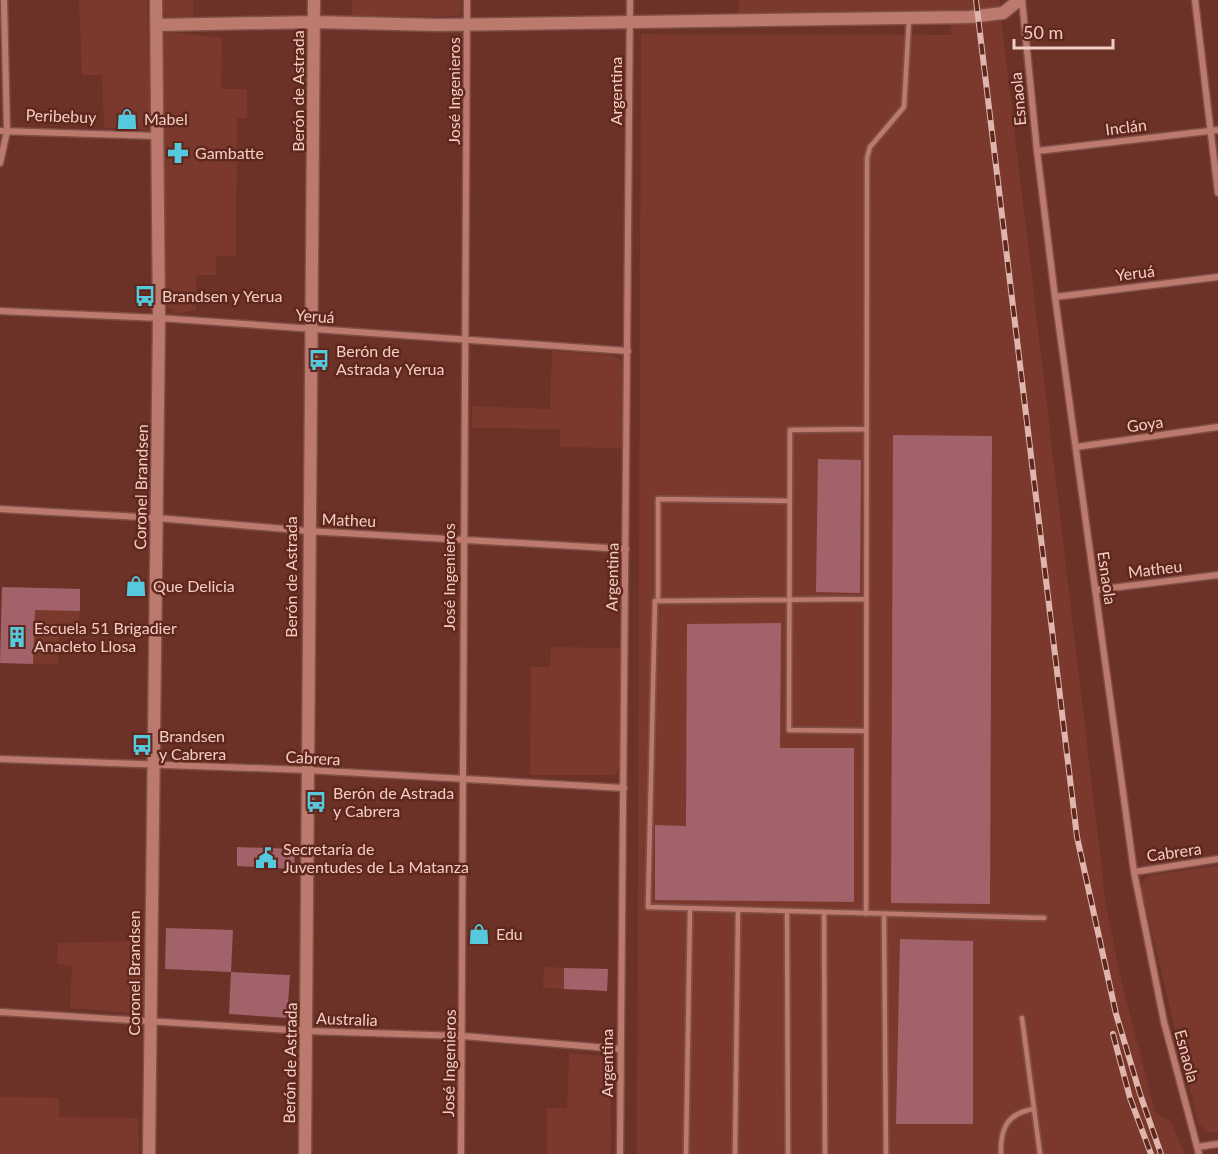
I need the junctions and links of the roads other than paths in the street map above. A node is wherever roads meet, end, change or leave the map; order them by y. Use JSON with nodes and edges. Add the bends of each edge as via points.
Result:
{"nodes":[{"id":1,"x":4,"y":0,"type":"edge"},
{"id":2,"x":156,"y":0,"type":"edge"},
{"id":3,"x":314,"y":0,"type":"edge"},
{"id":4,"x":467,"y":0,"type":"edge"},
{"id":5,"x":630,"y":0,"type":"edge"},
{"id":6,"x":1021,"y":0,"type":"edge"},
{"id":7,"x":1195,"y":0,"type":"edge"},
{"id":8,"x":909,"y":19,"type":"junction"},
{"id":9,"x":630,"y":21,"type":"junction"},
{"id":10,"x":315,"y":22,"type":"junction"},
{"id":11,"x":467,"y":24,"type":"junction"},
{"id":12,"x":157,"y":25,"type":"junction"},
{"id":13,"x":1214,"y":130,"type":"edge"},
{"id":14,"x":4,"y":131,"type":"edge"},
{"id":15,"x":157,"y":136,"type":"junction"},
{"id":16,"x":1036,"y":151,"type":"junction"},
{"id":17,"x":0,"y":163,"type":"edge"},
{"id":18,"x":1218,"y":193,"type":"edge"},
{"id":19,"x":1218,"y":277,"type":"edge"},
{"id":20,"x":1055,"y":297,"type":"junction"},
{"id":21,"x":0,"y":311,"type":"edge"},
{"id":22,"x":159,"y":318,"type":"junction"},
{"id":23,"x":312,"y":329,"type":"junction"},
{"id":24,"x":466,"y":339,"type":"junction"},
{"id":25,"x":628,"y":351,"type":"junction"},
{"id":26,"x":1218,"y":427,"type":"edge"},
{"id":27,"x":866,"y":429,"type":"junction"},
{"id":28,"x":1076,"y":447,"type":"junction"},
{"id":29,"x":790,"y":501,"type":"junction"},
{"id":30,"x":0,"y":509,"type":"edge"},
{"id":31,"x":157,"y":518,"type":"junction"},
{"id":32,"x":308,"y":531,"type":"junction"},
{"id":33,"x":463,"y":538,"type":"junction"},
{"id":34,"x":626,"y":549,"type":"junction"},
{"id":35,"x":1218,"y":575,"type":"edge"},
{"id":36,"x":1095,"y":590,"type":"junction"},
{"id":37,"x":866,"y":599,"type":"junction"},
{"id":38,"x":789,"y":600,"type":"junction"},
{"id":39,"x":658,"y":601,"type":"junction"},
{"id":40,"x":866,"y":730,"type":"junction"},
{"id":41,"x":0,"y":759,"type":"edge"},
{"id":42,"x":152,"y":766,"type":"junction"},
{"id":43,"x":307,"y":770,"type":"junction"},
{"id":44,"x":462,"y":779,"type":"junction"},
{"id":45,"x":624,"y":788,"type":"junction"},
{"id":46,"x":1218,"y":859,"type":"edge"},
{"id":47,"x":1134,"y":872,"type":"junction"},
{"id":48,"x":690,"y":909,"type":"junction"},
{"id":49,"x":738,"y":910,"type":"junction"},
{"id":50,"x":787,"y":911,"type":"junction"},
{"id":51,"x":824,"y":912,"type":"junction"},
{"id":52,"x":866,"y":914,"type":"junction"},
{"id":53,"x":884,"y":914,"type":"junction"},
{"id":54,"x":1044,"y":918,"type":"dead end"},
{"id":55,"x":0,"y":1012,"type":"edge"},
{"id":56,"x":1022,"y":1018,"type":"dead end"},
{"id":57,"x":150,"y":1020,"type":"junction"},
{"id":58,"x":307,"y":1031,"type":"junction"},
{"id":59,"x":463,"y":1036,"type":"junction"},
{"id":60,"x":620,"y":1049,"type":"junction"},
{"id":61,"x":1034,"y":1108,"type":"junction"},
{"id":62,"x":1218,"y":1144,"type":"edge"},
{"id":63,"x":1198,"y":1150,"type":"edge"},
{"id":64,"x":149,"y":1154,"type":"edge"},
{"id":65,"x":305,"y":1154,"type":"edge"},
{"id":66,"x":461,"y":1154,"type":"edge"},
{"id":67,"x":620,"y":1154,"type":"edge"},
{"id":68,"x":686,"y":1154,"type":"edge"},
{"id":69,"x":735,"y":1154,"type":"edge"},
{"id":70,"x":788,"y":1154,"type":"edge"},
{"id":71,"x":825,"y":1154,"type":"edge"},
{"id":72,"x":886,"y":1154,"type":"edge"},
{"id":73,"x":1001,"y":1154,"type":"edge"},
{"id":74,"x":1040,"y":1154,"type":"edge"}],
"edges":[{"from":1,"to":14,"type":"street"},
{"from":2,"to":12,"type":"street","name":"Coronel Brandsen"},
{"from":3,"to":10,"type":"street","name":"Berón de Astrada"},
{"from":4,"to":11,"type":"street","name":"José Ingenieros"},
{"from":5,"to":9,"type":"street","name":"Argentina"},
{"from":6,"to":8,"type":"street","via":[[1003,13]]},
{"from":6,"to":16,"type":"street","name":"Esnaola"},
{"from":7,"to":13,"type":"street"},
{"from":8,"to":9,"type":"street"},
{"from":8,"to":27,"type":"lane","via":[[904,107],[870,147],[867,158]]},
{"from":9,"to":11,"type":"street"},
{"from":9,"to":25,"type":"street","name":"Argentina"},
{"from":10,"to":11,"type":"street"},
{"from":10,"to":12,"type":"street"},
{"from":10,"to":23,"type":"street","name":"Berón de Astrada"},
{"from":11,"to":24,"type":"street","name":"José Ingenieros"},
{"from":12,"to":15,"type":"street","name":"Coronel Brandsen"},
{"from":13,"to":16,"type":"street","name":"Inclán"},
{"from":13,"to":18,"type":"street"},
{"from":14,"to":15,"type":"street","name":"Peribebuy"},
{"from":14,"to":17,"type":"street"},
{"from":15,"to":22,"type":"street","name":"Coronel Brandsen"},
{"from":16,"to":20,"type":"street","name":"Esnaola"},
{"from":19,"to":20,"type":"street","name":"Yeruá"},
{"from":20,"to":28,"type":"street","name":"Esnaola"},
{"from":21,"to":22,"type":"street","name":"Yeruá"},
{"from":22,"to":23,"type":"street","name":"Yeruá"},
{"from":22,"to":31,"type":"street","name":"Coronel Brandsen"},
{"from":23,"to":24,"type":"street","name":"Yeruá"},
{"from":23,"to":32,"type":"street","name":"Berón de Astrada"},
{"from":24,"to":25,"type":"street","name":"Yeruá"},
{"from":24,"to":33,"type":"street","name":"José Ingenieros"},
{"from":25,"to":34,"type":"street","name":"Argentina"},
{"from":26,"to":28,"type":"street","name":"Goya"},
{"from":27,"to":29,"type":"lane","via":[[790,430]]},
{"from":27,"to":37,"type":"lane"},
{"from":28,"to":36,"type":"street","name":"Esnaola"},
{"from":29,"to":38,"type":"lane"},
{"from":29,"to":39,"type":"lane","via":[[658,500]]},
{"from":30,"to":31,"type":"street","name":"Matheu"},
{"from":31,"to":32,"type":"street","name":"Matheu"},
{"from":31,"to":42,"type":"street","name":"Coronel Brandsen"},
{"from":32,"to":33,"type":"street","name":"Matheu"},
{"from":32,"to":43,"type":"street","name":"Berón de Astrada"},
{"from":33,"to":34,"type":"street","name":"Matheu"},
{"from":33,"to":44,"type":"street","name":"José Ingenieros"},
{"from":34,"to":45,"type":"street","name":"Argentina"},
{"from":35,"to":36,"type":"street","name":"Matheu"},
{"from":36,"to":47,"type":"street","name":"Esnaola"},
{"from":37,"to":38,"type":"lane"},
{"from":37,"to":40,"type":"lane"},
{"from":38,"to":39,"type":"lane"},
{"from":38,"to":40,"type":"lane","via":[[789,730]]},
{"from":39,"to":48,"type":"lane","via":[[648,908]]},
{"from":40,"to":52,"type":"lane"},
{"from":41,"to":42,"type":"street","name":"Cabrera"},
{"from":42,"to":43,"type":"street","name":"Cabrera"},
{"from":42,"to":57,"type":"street","name":"Coronel Brandsen"},
{"from":43,"to":44,"type":"street","name":"Cabrera"},
{"from":43,"to":58,"type":"street","name":"Berón de Astrada"},
{"from":44,"to":45,"type":"street","name":"Cabrera"},
{"from":44,"to":59,"type":"street","name":"José Ingenieros"},
{"from":45,"to":60,"type":"street","name":"Argentina"},
{"from":46,"to":47,"type":"street","name":"Cabrera"},
{"from":47,"to":63,"type":"street","name":"Esnaola","via":[[1164,1022]]},
{"from":48,"to":49,"type":"lane"},
{"from":48,"to":68,"type":"lane"},
{"from":49,"to":50,"type":"lane"},
{"from":49,"to":69,"type":"lane"},
{"from":50,"to":51,"type":"lane"},
{"from":50,"to":70,"type":"lane"},
{"from":51,"to":52,"type":"lane"},
{"from":51,"to":71,"type":"lane"},
{"from":52,"to":53,"type":"lane"},
{"from":53,"to":54,"type":"lane"},
{"from":53,"to":72,"type":"lane"},
{"from":55,"to":57,"type":"street","name":"Australia"},
{"from":56,"to":61,"type":"lane"},
{"from":57,"to":58,"type":"street","name":"Australia"},
{"from":57,"to":64,"type":"street","name":"Coronel Brandsen"},
{"from":58,"to":59,"type":"street","name":"Australia"},
{"from":58,"to":65,"type":"street","name":"Berón de Astrada"},
{"from":59,"to":60,"type":"street","name":"Australia"},
{"from":59,"to":66,"type":"street","name":"José Ingenieros"},
{"from":60,"to":67,"type":"street","name":"Argentina"},
{"from":61,"to":73,"type":"lane","via":[[1014,1114],[1007,1121],[1001,1134]]},
{"from":61,"to":74,"type":"lane"},
{"from":62,"to":63,"type":"street"}]}
